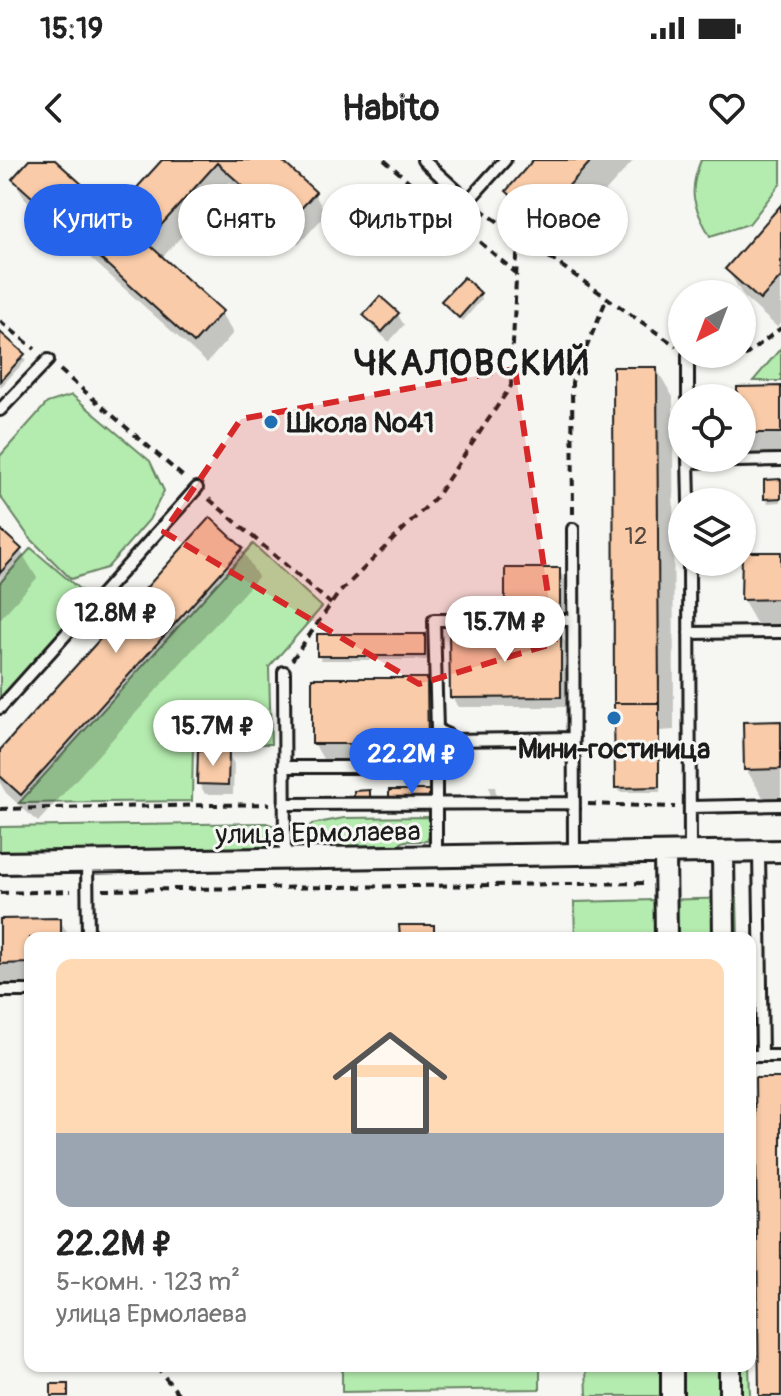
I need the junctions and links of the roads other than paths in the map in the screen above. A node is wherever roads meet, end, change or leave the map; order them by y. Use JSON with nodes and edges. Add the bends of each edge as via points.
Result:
{"nodes":[{"id":1,"x":423,"y":160,"type":"edge"},
{"id":2,"x":505,"y":160,"type":"edge"},
{"id":3,"x":48,"y":360,"type":"road end"},
{"id":4,"x":0,"y":410,"type":"edge"},
{"id":5,"x":756,"y":460,"type":"edge"},
{"id":6,"x":781,"y":460,"type":"edge"},
{"id":7,"x":197,"y":488,"type":"road end"},
{"id":8,"x":573,"y":529,"type":"road end"},
{"id":9,"x":689,"y":576,"type":"edge"},
{"id":10,"x":573,"y":620,"type":"junction"},
{"id":11,"x":781,"y":632,"type":"edge"},
{"id":12,"x":689,"y":633,"type":"junction"},
{"id":13,"x":284,"y":672,"type":"road end"},
{"id":14,"x":0,"y":708,"type":"edge"},
{"id":15,"x":574,"y":738,"type":"junction"},
{"id":16,"x":451,"y":740,"type":"junction"},
{"id":17,"x":284,"y":767,"type":"junction"},
{"id":18,"x":436,"y":767,"type":"junction"},
{"id":19,"x":574,"y":803,"type":"junction"},
{"id":20,"x":284,"y":804,"type":"junction"},
{"id":21,"x":436,"y":804,"type":"junction"},
{"id":22,"x":781,"y":805,"type":"edge"},
{"id":23,"x":690,"y":807,"type":"junction"},
{"id":24,"x":781,"y":851,"type":"edge"},
{"id":25,"x":723,"y":852,"type":"junction"},
{"id":26,"x":759,"y":852,"type":"junction"},
{"id":27,"x":665,"y":853,"type":"junction"},
{"id":28,"x":690,"y":853,"type":"junction"},
{"id":29,"x":574,"y":855,"type":"junction"},
{"id":30,"x":436,"y":858,"type":"junction"},
{"id":31,"x":285,"y":861,"type":"junction"},
{"id":32,"x":0,"y":863,"type":"edge"},
{"id":33,"x":87,"y":863,"type":"junction"},
{"id":34,"x":88,"y":932,"type":"edge"},
{"id":35,"x":666,"y":932,"type":"edge"},
{"id":36,"x":724,"y":932,"type":"edge"},
{"id":37,"x":0,"y":991,"type":"edge"},
{"id":38,"x":24,"y":991,"type":"edge"},
{"id":39,"x":756,"y":1056,"type":"edge"},
{"id":40,"x":762,"y":1056,"type":"junction"},
{"id":41,"x":781,"y":1056,"type":"edge"},
{"id":42,"x":672,"y":1372,"type":"edge"},
{"id":43,"x":730,"y":1372,"type":"edge"},
{"id":44,"x":672,"y":1396,"type":"edge"},
{"id":45,"x":730,"y":1396,"type":"edge"}],
"edges":[{"from":1,"to":2,"type":"lane","via":[[468,201]]},
{"from":3,"to":4,"type":"lane"},
{"from":5,"to":6,"type":"lane"},
{"from":7,"to":14,"type":"lane"},
{"from":8,"to":10,"type":"lane"},
{"from":9,"to":12,"type":"lane"},
{"from":10,"to":15,"type":"lane"},
{"from":10,"to":16,"type":"lane","via":[[434,620],[437,730]]},
{"from":11,"to":12,"type":"lane"},
{"from":12,"to":23,"type":"lane"},
{"from":13,"to":17,"type":"lane"},
{"from":15,"to":16,"type":"lane"},
{"from":15,"to":19,"type":"lane"},
{"from":16,"to":18,"type":"lane","via":[[449,754],[436,755]]},
{"from":17,"to":18,"type":"lane"},
{"from":17,"to":20,"type":"lane"},
{"from":18,"to":21,"type":"lane"},
{"from":19,"to":21,"type":"lane"},
{"from":19,"to":29,"type":"lane"},
{"from":20,"to":21,"type":"lane"},
{"from":20,"to":31,"type":"lane"},
{"from":21,"to":30,"type":"lane"},
{"from":22,"to":23,"type":"lane"},
{"from":23,"to":28,"type":"lane"},
{"from":24,"to":26,"type":"street","name":"улица Ермолаева"},
{"from":25,"to":26,"type":"street","name":"улица Ермолаева"},
{"from":25,"to":28,"type":"street","name":"улица Ермолаева"},
{"from":25,"to":36,"type":"street"},
{"from":26,"to":40,"type":"lane"},
{"from":27,"to":28,"type":"street","name":"улица Ермолаева"},
{"from":27,"to":29,"type":"street","name":"улица Ермолаева"},
{"from":27,"to":35,"type":"street"},
{"from":29,"to":30,"type":"street","name":"улица Ермолаева"},
{"from":30,"to":31,"type":"street","name":"улица Ермолаева"},
{"from":31,"to":33,"type":"street","name":"улица Ермолаева"},
{"from":32,"to":33,"type":"street","name":"улица Ермолаева"},
{"from":33,"to":34,"type":"lane"},
{"from":37,"to":38,"type":"lane"},
{"from":39,"to":40,"type":"lane"},
{"from":40,"to":41,"type":"lane"},
{"from":42,"to":44,"type":"street"},
{"from":43,"to":45,"type":"street"}]}
